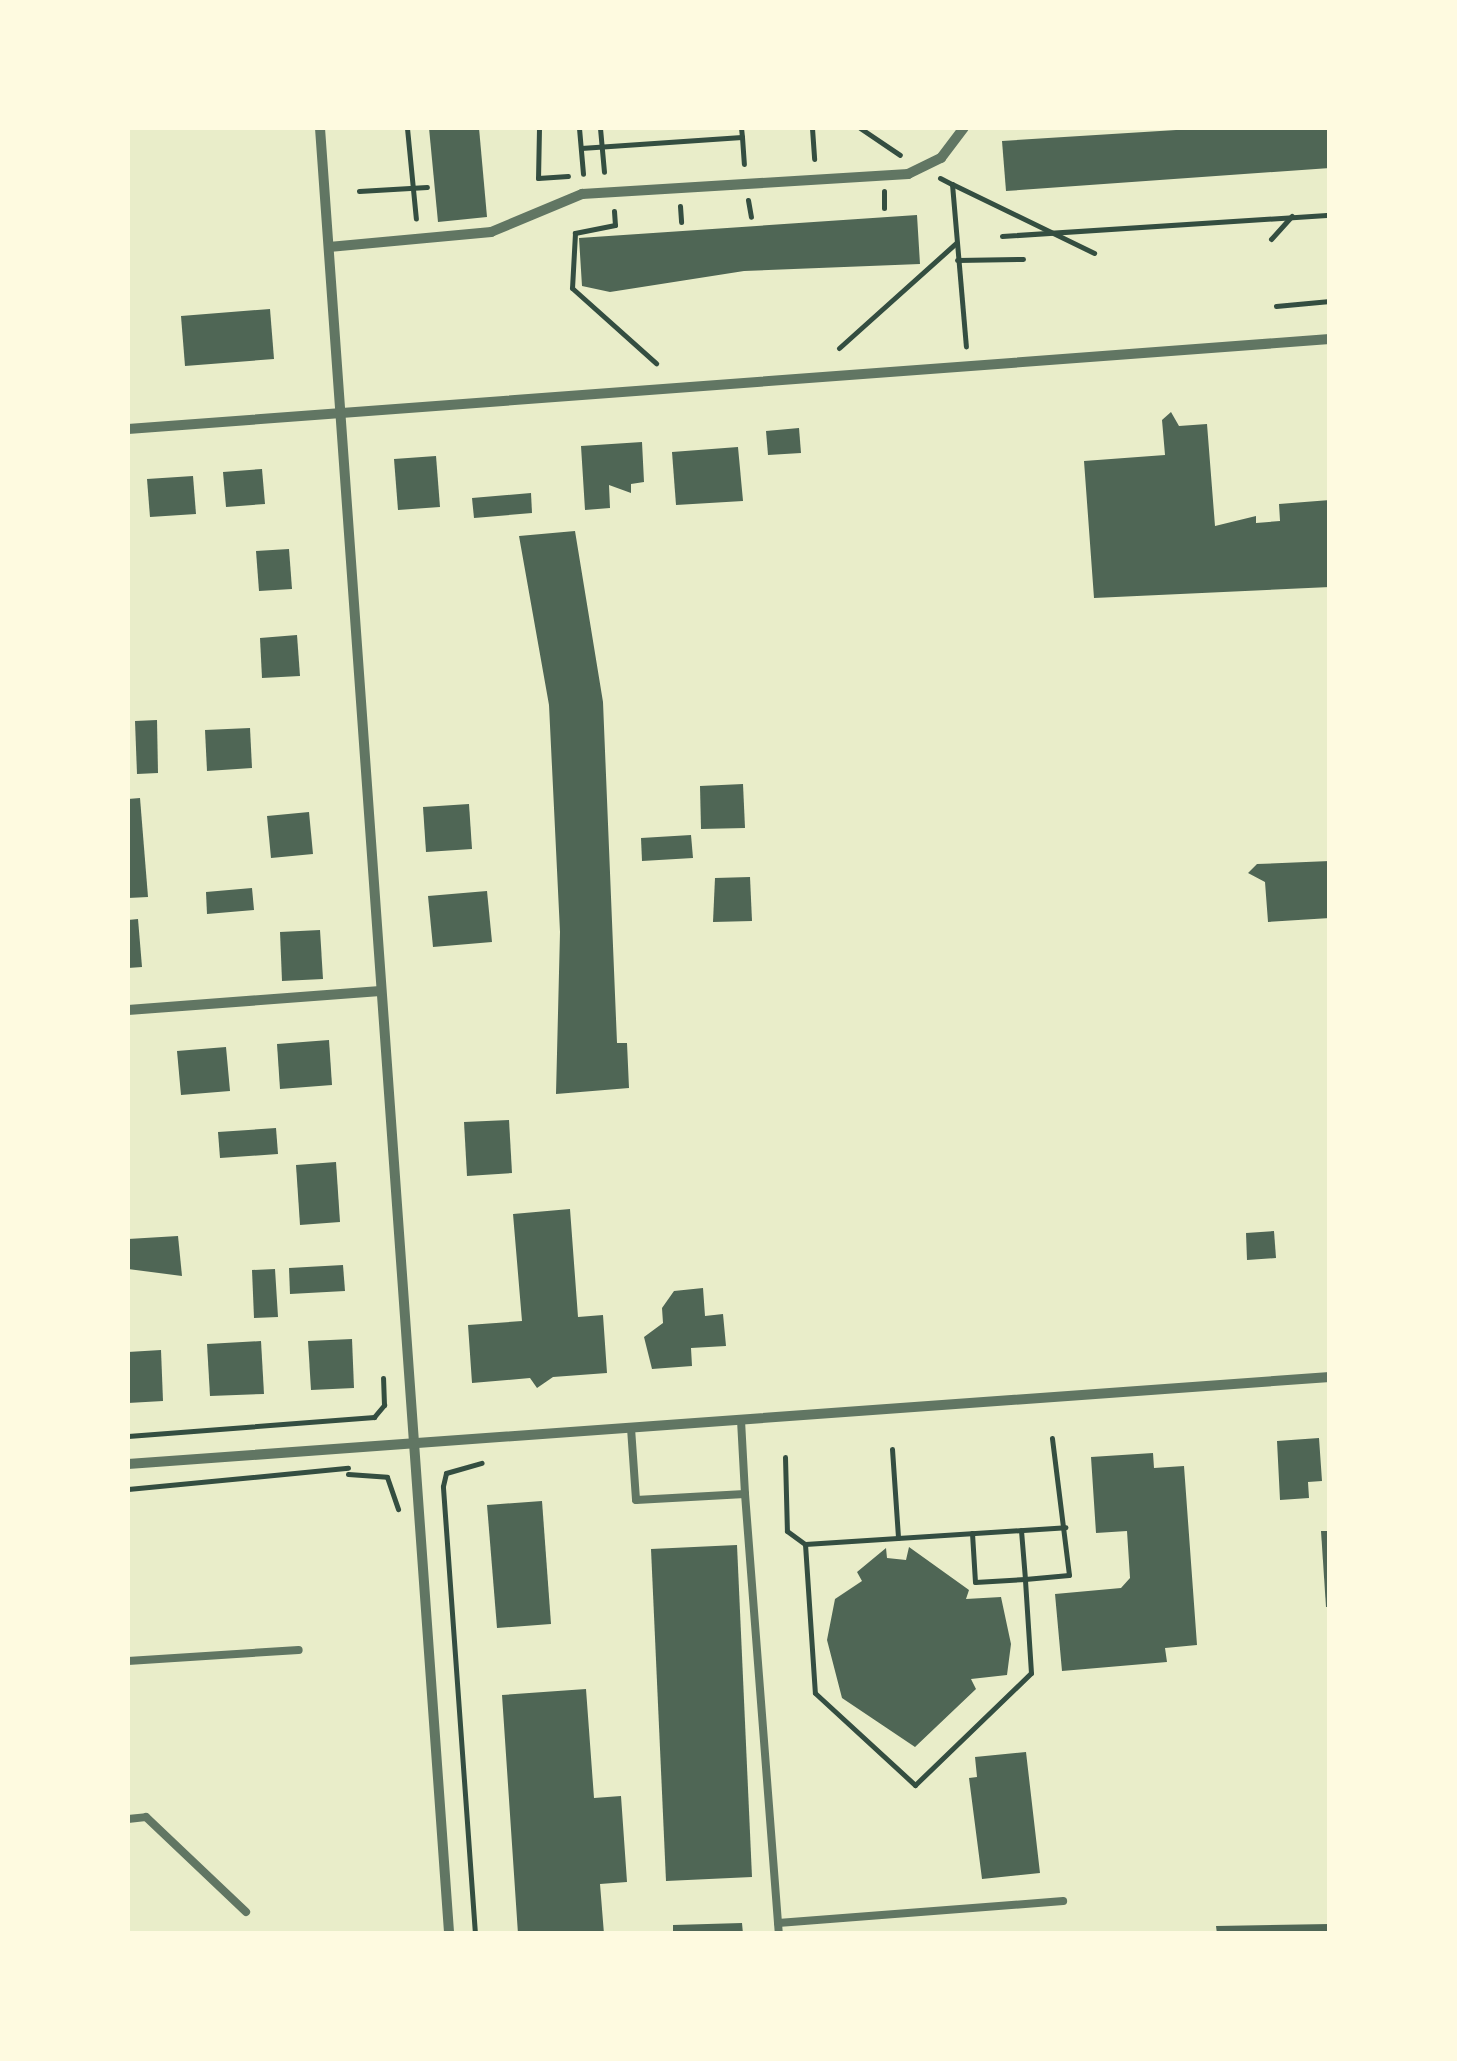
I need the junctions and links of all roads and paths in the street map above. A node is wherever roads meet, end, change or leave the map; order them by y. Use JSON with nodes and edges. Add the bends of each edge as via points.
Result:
{"nodes":[{"id":1,"x":320,"y":128,"type":"edge"},
{"id":2,"x":407,"y":128,"type":"edge"},
{"id":3,"x":539,"y":128,"type":"edge"},
{"id":4,"x":579,"y":128,"type":"edge"},
{"id":5,"x":741,"y":128,"type":"edge"},
{"id":6,"x":860,"y":128,"type":"edge"},
{"id":7,"x":964,"y":128,"type":"edge"},
{"id":8,"x":580,"y":148,"type":"junction"},
{"id":9,"x":919,"y":168,"type":"junction"},
{"id":10,"x":952,"y":184,"type":"junction"},
{"id":11,"x":426,"y":187,"type":"dead end"},
{"id":12,"x":413,"y":188,"type":"junction"},
{"id":13,"x":359,"y":192,"type":"dead end"},
{"id":14,"x":1294,"y":214,"type":"junction"},
{"id":15,"x":1330,"y":216,"type":"edge"},
{"id":16,"x":615,"y":226,"type":"dead end"},
{"id":17,"x":1051,"y":233,"type":"junction"},
{"id":18,"x":1002,"y":236,"type":"dead end"},
{"id":19,"x":417,"y":239,"type":"junction"},
{"id":20,"x":1271,"y":240,"type":"dead end"},
{"id":21,"x":956,"y":242,"type":"junction"},
{"id":22,"x":329,"y":248,"type":"junction"},
{"id":23,"x":1094,"y":254,"type":"dead end"},
{"id":24,"x":957,"y":260,"type":"junction"},
{"id":25,"x":1023,"y":260,"type":"dead end"},
{"id":26,"x":1330,"y":302,"type":"edge"},
{"id":27,"x":1276,"y":306,"type":"dead end"},
{"id":28,"x":1330,"y":339,"type":"edge"},
{"id":29,"x":963,"y":346,"type":"dead end"},
{"id":30,"x":840,"y":348,"type":"dead end"},
{"id":31,"x":656,"y":362,"type":"dead end"},
{"id":32,"x":342,"y":414,"type":"junction"},
{"id":33,"x":128,"y":429,"type":"edge"},
{"id":34,"x":380,"y":991,"type":"junction"},
{"id":35,"x":128,"y":1010,"type":"edge"},
{"id":36,"x":383,"y":1378,"type":"dead end"},
{"id":37,"x":1330,"y":1378,"type":"edge"},
{"id":38,"x":741,"y":1420,"type":"junction"},
{"id":39,"x":631,"y":1428,"type":"junction"},
{"id":40,"x":128,"y":1436,"type":"edge"},
{"id":41,"x":1052,"y":1438,"type":"dead end"},
{"id":42,"x":412,"y":1444,"type":"junction"},
{"id":43,"x":892,"y":1449,"type":"dead end"},
{"id":44,"x":786,"y":1457,"type":"dead end"},
{"id":45,"x":482,"y":1463,"type":"dead end"},
{"id":46,"x":128,"y":1464,"type":"edge"},
{"id":47,"x":745,"y":1494,"type":"junction"},
{"id":48,"x":1065,"y":1527,"type":"junction"},
{"id":49,"x":1022,"y":1530,"type":"junction"},
{"id":50,"x":972,"y":1533,"type":"junction"},
{"id":51,"x":898,"y":1538,"type":"junction"},
{"id":52,"x":804,"y":1544,"type":"junction"},
{"id":53,"x":1024,"y":1579,"type":"junction"},
{"id":54,"x":299,"y":1650,"type":"dead end"},
{"id":55,"x":128,"y":1661,"type":"edge"},
{"id":56,"x":128,"y":1819,"type":"edge"},
{"id":57,"x":1063,"y":1901,"type":"dead end"},
{"id":58,"x":246,"y":1912,"type":"dead end"},
{"id":59,"x":778,"y":1928,"type":"edge"},
{"id":60,"x":449,"y":1934,"type":"edge"},
{"id":61,"x":475,"y":1934,"type":"edge"}],
"edges":[{"from":1,"to":22,"type":"street"},
{"from":2,"to":12,"type":"path"},
{"from":3,"to":8,"type":"path","via":[[538,178],[583,176]]},
{"from":4,"to":8,"type":"path"},
{"from":5,"to":8,"type":"path","via":[[742,138]]},
{"from":6,"to":9,"type":"path"},
{"from":7,"to":9,"type":"street","via":[[941,158]]},
{"from":9,"to":10,"type":"path"},
{"from":9,"to":19,"type":"street","via":[[582,194],[491,232]]},
{"from":10,"to":17,"type":"path"},
{"from":10,"to":21,"type":"path"},
{"from":11,"to":12,"type":"path"},
{"from":12,"to":13,"type":"path"},
{"from":12,"to":19,"type":"path"},
{"from":14,"to":15,"type":"path"},
{"from":14,"to":17,"type":"path"},
{"from":14,"to":20,"type":"path"},
{"from":16,"to":31,"type":"path","via":[[575,233],[572,288]]},
{"from":17,"to":18,"type":"path"},
{"from":17,"to":23,"type":"path"},
{"from":19,"to":22,"type":"street"},
{"from":21,"to":24,"type":"path"},
{"from":21,"to":30,"type":"path"},
{"from":22,"to":32,"type":"street"},
{"from":24,"to":25,"type":"path"},
{"from":24,"to":29,"type":"path"},
{"from":26,"to":27,"type":"path"},
{"from":28,"to":32,"type":"street"},
{"from":32,"to":33,"type":"street"},
{"from":32,"to":34,"type":"street"},
{"from":34,"to":35,"type":"street"},
{"from":34,"to":42,"type":"street"},
{"from":36,"to":40,"type":"path","via":[[384,1405],[374,1417]]},
{"from":37,"to":38,"type":"street"},
{"from":38,"to":39,"type":"street"},
{"from":38,"to":47,"type":"lane"},
{"from":39,"to":42,"type":"street"},
{"from":39,"to":47,"type":"lane","via":[[636,1500]]},
{"from":41,"to":48,"type":"path"},
{"from":42,"to":46,"type":"street"},
{"from":42,"to":60,"type":"street"},
{"from":43,"to":51,"type":"path"},
{"from":44,"to":52,"type":"path","via":[[787,1531]]},
{"from":45,"to":61,"type":"path","via":[[446,1473],[443,1486]]},
{"from":47,"to":59,"type":"lane"},
{"from":48,"to":49,"type":"path"},
{"from":48,"to":53,"type":"path","via":[[1069,1575]]},
{"from":49,"to":50,"type":"path"},
{"from":49,"to":53,"type":"path"},
{"from":50,"to":51,"type":"path"},
{"from":50,"to":53,"type":"path","via":[[975,1582]]},
{"from":51,"to":52,"type":"path"},
{"from":52,"to":53,"type":"path","via":[[815,1693],[915,1785],[1031,1673]]},
{"from":54,"to":55,"type":"lane"},
{"from":56,"to":58,"type":"lane","via":[[146,1818]]},
{"from":57,"to":59,"type":"lane"}]}
